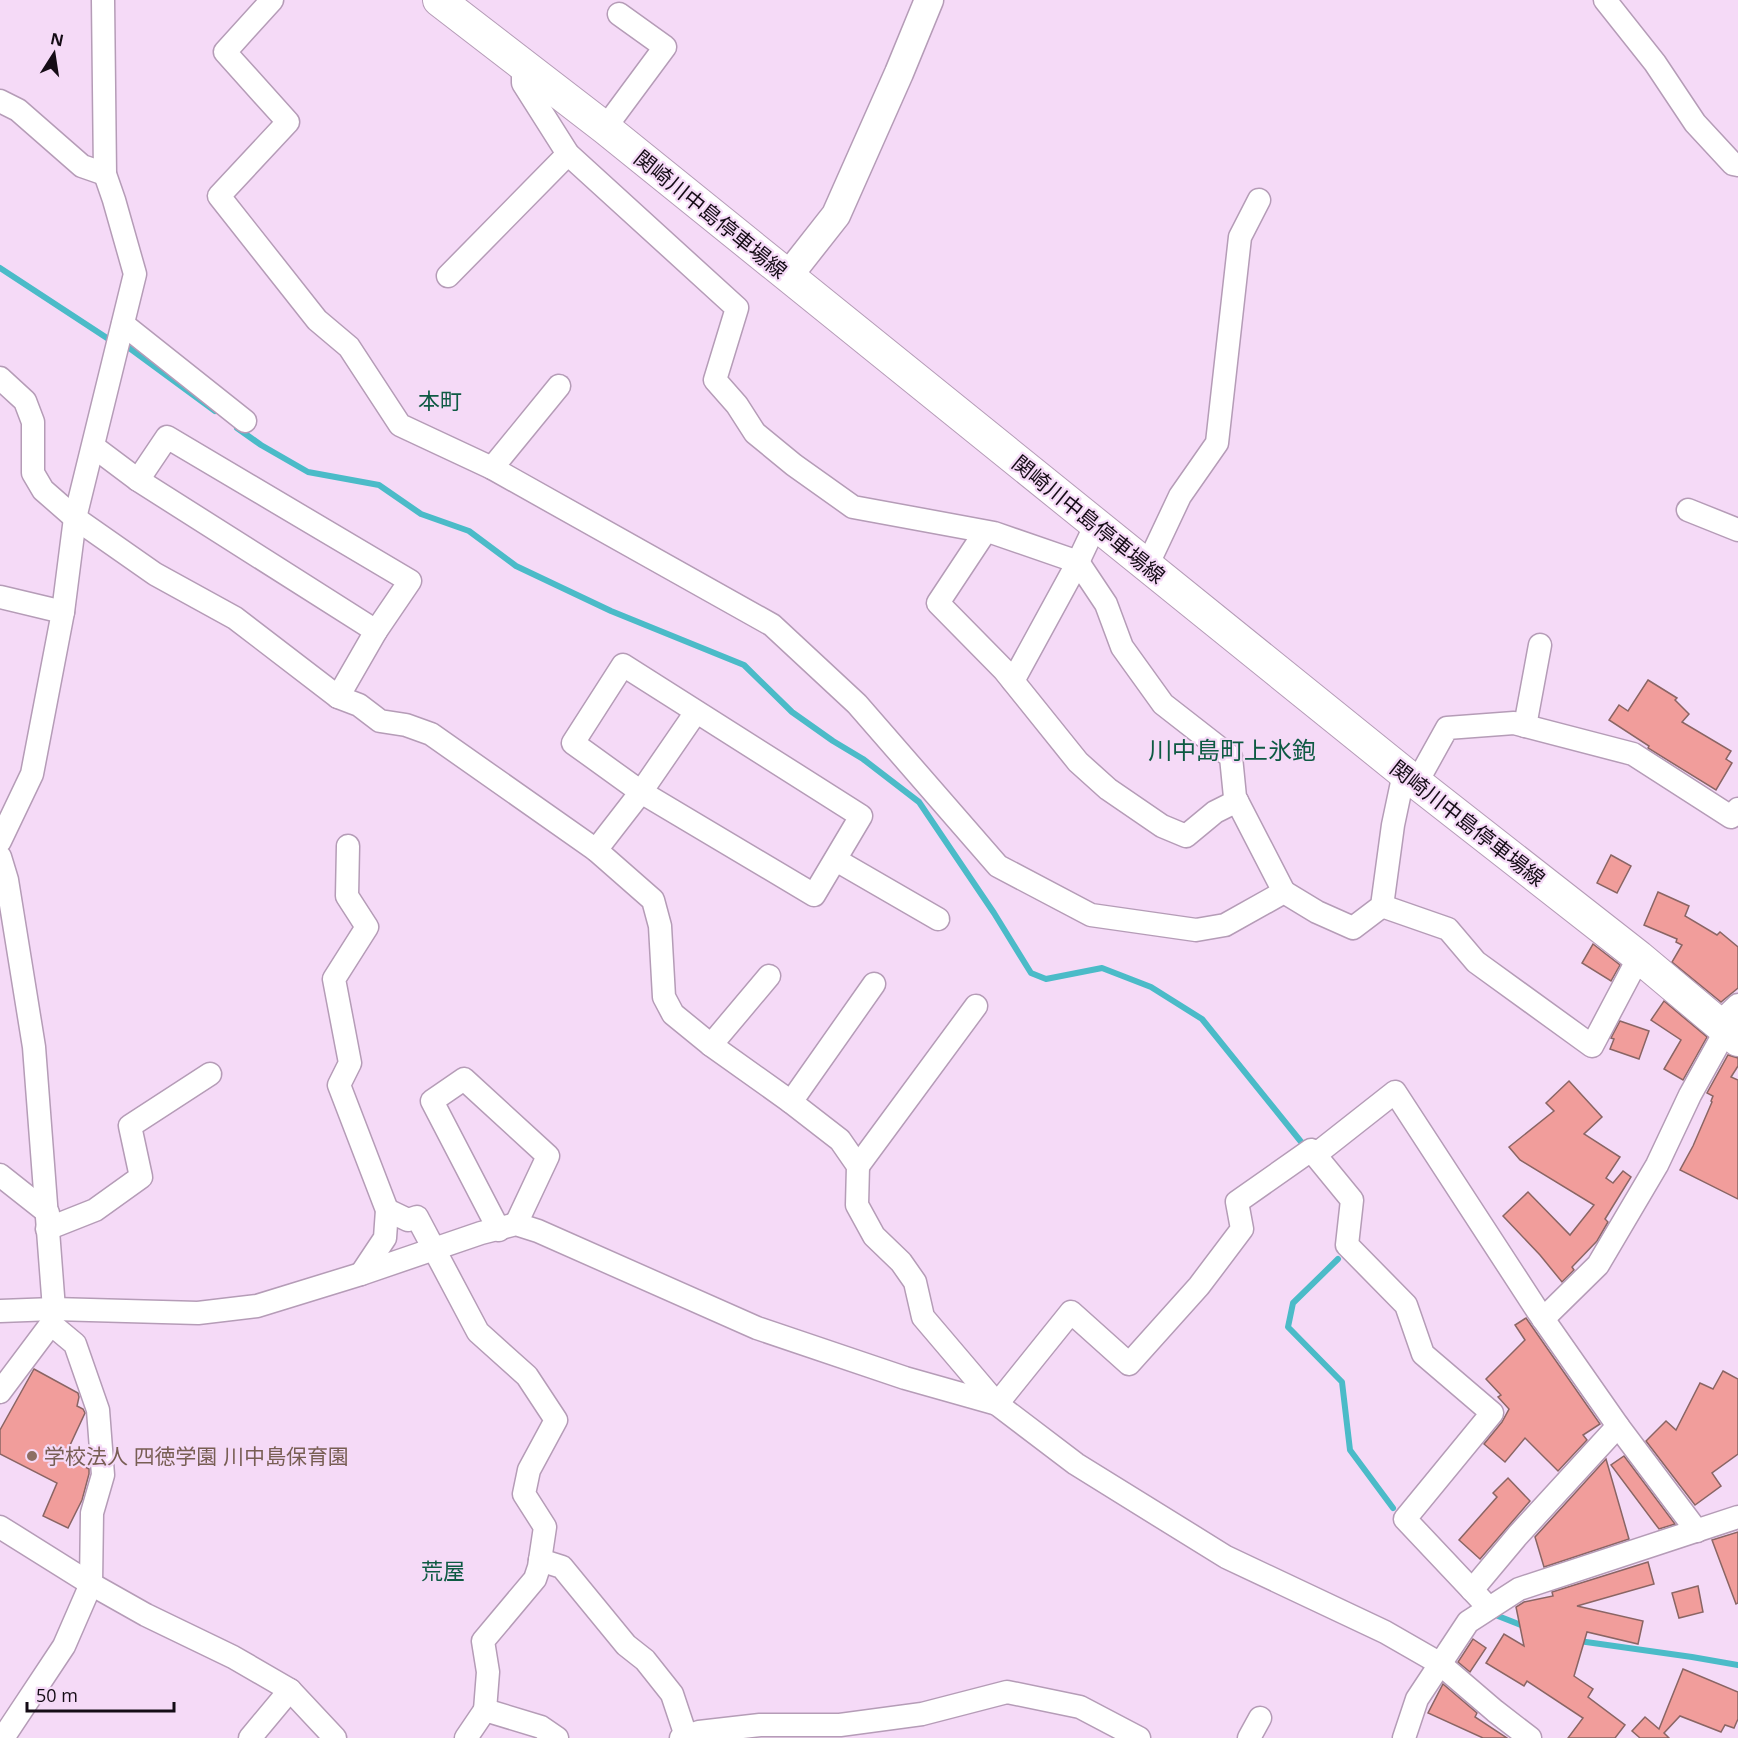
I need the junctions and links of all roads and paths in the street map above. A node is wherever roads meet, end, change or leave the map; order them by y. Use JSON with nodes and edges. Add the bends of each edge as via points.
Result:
{"nodes":[{"id":1,"x":103,"y":0,"type":"edge"},
{"id":2,"x":272,"y":0,"type":"edge"},
{"id":3,"x":439,"y":0,"type":"edge"},
{"id":4,"x":929,"y":0,"type":"edge"},
{"id":5,"x":1605,"y":0,"type":"edge"},
{"id":6,"x":619,"y":14,"type":"dead end"},
{"id":7,"x":523,"y":66,"type":"junction"},
{"id":8,"x":0,"y":101,"type":"edge"},
{"id":9,"x":605,"y":128,"type":"junction"},
{"id":10,"x":568,"y":154,"type":"junction"},
{"id":11,"x":1738,"y":165,"type":"edge"},
{"id":12,"x":105,"y":174,"type":"junction"},
{"id":13,"x":1258,"y":200,"type":"dead end"},
{"id":14,"x":448,"y":276,"type":"dead end"},
{"id":15,"x":788,"y":276,"type":"junction"},
{"id":16,"x":123,"y":324,"type":"junction"},
{"id":17,"x":0,"y":378,"type":"edge"},
{"id":18,"x":559,"y":386,"type":"dead end"},
{"id":19,"x":245,"y":421,"type":"dead end"},
{"id":20,"x":94,"y":447,"type":"junction"},
{"id":21,"x":492,"y":468,"type":"junction"},
{"id":22,"x":138,"y":480,"type":"junction"},
{"id":23,"x":1688,"y":510,"type":"dead end"},
{"id":24,"x":75,"y":518,"type":"junction"},
{"id":25,"x":1096,"y":524,"type":"junction"},
{"id":26,"x":1738,"y":530,"type":"edge"},
{"id":27,"x":985,"y":532,"type":"junction"},
{"id":28,"x":1078,"y":562,"type":"junction"},
{"id":29,"x":1147,"y":566,"type":"junction"},
{"id":30,"x":0,"y":597,"type":"edge"},
{"id":31,"x":63,"y":612,"type":"junction"},
{"id":32,"x":376,"y":632,"type":"junction"},
{"id":33,"x":1540,"y":645,"type":"dead end"},
{"id":34,"x":1013,"y":681,"type":"junction"},
{"id":35,"x":338,"y":697,"type":"junction"},
{"id":36,"x":696,"y":712,"type":"junction"},
{"id":37,"x":1525,"y":726,"type":"junction"},
{"id":38,"x":1411,"y":778,"type":"junction"},
{"id":39,"x":641,"y":792,"type":"junction"},
{"id":40,"x":1237,"y":801,"type":"junction"},
{"id":41,"x":1738,"y":809,"type":"edge"},
{"id":42,"x":0,"y":841,"type":"edge"},
{"id":43,"x":348,"y":846,"type":"dead end"},
{"id":44,"x":596,"y":850,"type":"junction"},
{"id":45,"x":0,"y":857,"type":"edge"},
{"id":46,"x":836,"y":860,"type":"junction"},
{"id":47,"x":1284,"y":892,"type":"junction"},
{"id":48,"x":1382,"y":906,"type":"junction"},
{"id":49,"x":938,"y":919,"type":"dead end"},
{"id":50,"x":1639,"y":957,"type":"junction"},
{"id":51,"x":769,"y":976,"type":"dead end"},
{"id":52,"x":874,"y":984,"type":"dead end"},
{"id":53,"x":976,"y":1006,"type":"dead end"},
{"id":54,"x":1730,"y":1025,"type":"edge"},
{"id":55,"x":711,"y":1045,"type":"junction"},
{"id":56,"x":210,"y":1074,"type":"dead end"},
{"id":57,"x":791,"y":1102,"type":"junction"},
{"id":58,"x":1315,"y":1155,"type":"junction"},
{"id":59,"x":858,"y":1166,"type":"junction"},
{"id":60,"x":0,"y":1175,"type":"edge"},
{"id":61,"x":387,"y":1210,"type":"junction"},
{"id":62,"x":48,"y":1221,"type":"junction"},
{"id":63,"x":508,"y":1227,"type":"junction"},
{"id":64,"x":434,"y":1249,"type":"junction"},
{"id":65,"x":361,"y":1274,"type":"junction"},
{"id":66,"x":0,"y":1311,"type":"edge"},
{"id":67,"x":53,"y":1316,"type":"junction"},
{"id":68,"x":1544,"y":1319,"type":"junction"},
{"id":69,"x":0,"y":1392,"type":"edge"},
{"id":70,"x":997,"y":1404,"type":"junction"},
{"id":71,"x":1618,"y":1426,"type":"junction"},
{"id":72,"x":1738,"y":1517,"type":"edge"},
{"id":73,"x":0,"y":1527,"type":"edge"},
{"id":74,"x":1697,"y":1531,"type":"junction"},
{"id":75,"x":540,"y":1560,"type":"junction"},
{"id":76,"x":91,"y":1584,"type":"junction"},
{"id":77,"x":1472,"y":1590,"type":"junction"},
{"id":78,"x":1489,"y":1608,"type":"junction"},
{"id":79,"x":1439,"y":1663,"type":"junction"},
{"id":80,"x":290,"y":1690,"type":"junction"},
{"id":81,"x":485,"y":1710,"type":"junction"},
{"id":82,"x":1260,"y":1718,"type":"dead end"},
{"id":83,"x":693,"y":1736,"type":"edge"},
{"id":84,"x":3,"y":1738,"type":"edge"},
{"id":85,"x":250,"y":1738,"type":"edge"},
{"id":86,"x":335,"y":1738,"type":"edge"},
{"id":87,"x":466,"y":1738,"type":"edge"},
{"id":88,"x":557,"y":1738,"type":"edge"},
{"id":89,"x":1139,"y":1738,"type":"edge"},
{"id":90,"x":1249,"y":1738,"type":"edge"},
{"id":91,"x":1404,"y":1738,"type":"edge"},
{"id":92,"x":1530,"y":1738,"type":"edge"}],
"edges":[{"from":1,"to":12,"type":"street"},
{"from":2,"to":21,"type":"street","via":[[225,52],[288,122],[219,196],[317,320],[349,347],[400,425]]},
{"from":3,"to":7,"type":"main road","name":"関崎川中島停車場線"},
{"from":4,"to":15,"type":"street","via":[[836,215]]},
{"from":5,"to":11,"type":"street","via":[[1655,63],[1695,123]]},
{"from":6,"to":9,"type":"street","via":[[665,47]]},
{"from":7,"to":9,"type":"main road","name":"関崎川中島停車場線"},
{"from":7,"to":10,"type":"street","via":[[523,83]]},
{"from":8,"to":12,"type":"street","via":[[18,110],[82,166]]},
{"from":9,"to":15,"type":"main road","name":"関崎川中島停車場線"},
{"from":10,"to":14,"type":"street"},
{"from":10,"to":27,"type":"street","via":[[737,308],[714,380],[737,405],[755,434],[853,507]]},
{"from":12,"to":16,"type":"street","via":[[135,274]]},
{"from":13,"to":29,"type":"street","via":[[1240,237],[1217,443],[1180,496]]},
{"from":15,"to":25,"type":"main road","name":"関崎川中島停車場線"},
{"from":16,"to":19,"type":"street"},
{"from":16,"to":20,"type":"street"},
{"from":17,"to":24,"type":"street","via":[[25,401],[33,422],[33,473],[43,490]]},
{"from":18,"to":21,"type":"street"},
{"from":20,"to":22,"type":"street"},
{"from":20,"to":24,"type":"street"},
{"from":21,"to":47,"type":"street","via":[[772,625],[857,704],[998,866],[1091,915],[1196,930],[1225,925]]},
{"from":22,"to":32,"type":"street"},
{"from":22,"to":32,"type":"street","via":[[167,438],[410,580]]},
{"from":23,"to":26,"type":"street"},
{"from":24,"to":31,"type":"street"},
{"from":24,"to":35,"type":"street","via":[[155,574],[235,618]]},
{"from":25,"to":28,"type":"street"},
{"from":25,"to":29,"type":"main road","name":"関崎川中島停車場線"},
{"from":27,"to":28,"type":"street"},
{"from":27,"to":34,"type":"street","via":[[938,603]]},
{"from":28,"to":34,"type":"street"},
{"from":28,"to":40,"type":"street","via":[[1106,604],[1122,646],[1163,704],[1231,757]]},
{"from":29,"to":38,"type":"main road","name":"関崎川中島停車場線"},
{"from":30,"to":31,"type":"street"},
{"from":31,"to":42,"type":"street","via":[[32,774]]},
{"from":32,"to":35,"type":"street"},
{"from":33,"to":37,"type":"street"},
{"from":34,"to":40,"type":"street","via":[[1078,762],[1108,789],[1162,826],[1186,836],[1215,812]]},
{"from":35,"to":44,"type":"street","via":[[359,705],[380,721],[431,734]]},
{"from":36,"to":39,"type":"street"},
{"from":36,"to":39,"type":"street","via":[[623,665],[573,743]]},
{"from":36,"to":46,"type":"street","via":[[861,816]]},
{"from":37,"to":38,"type":"street","via":[[1514,723],[1448,728]]},
{"from":37,"to":41,"type":"street","via":[[1633,754],[1731,817]]},
{"from":38,"to":48,"type":"street","via":[[1393,825]]},
{"from":38,"to":50,"type":"main road","name":"関崎川中島停車場線"},
{"from":39,"to":44,"type":"street"},
{"from":39,"to":46,"type":"street","via":[[814,895]]},
{"from":40,"to":47,"type":"street"},
{"from":43,"to":61,"type":"street","via":[[347,896],[367,927],[334,979],[350,1063],[339,1085]]},
{"from":44,"to":55,"type":"street","via":[[653,900],[660,926],[664,997],[672,1014]]},
{"from":45,"to":62,"type":"street","via":[[34,1047]]},
{"from":46,"to":49,"type":"street"},
{"from":47,"to":48,"type":"street","via":[[1353,928]]},
{"from":48,"to":50,"type":"street","via":[[1448,929],[1476,963],[1592,1046]]},
{"from":50,"to":54,"type":"main road","name":"関崎川中島停車場線"},
{"from":51,"to":55,"type":"street"},
{"from":52,"to":57,"type":"street"},
{"from":53,"to":59,"type":"street"},
{"from":54,"to":68,"type":"street","via":[[1604,1256]]},
{"from":55,"to":57,"type":"street"},
{"from":56,"to":62,"type":"street","via":[[130,1126],[141,1177],[95,1210]]},
{"from":57,"to":59,"type":"street","via":[[840,1140]]},
{"from":58,"to":68,"type":"street","via":[[1395,1092]]},
{"from":58,"to":70,"type":"street","via":[[1311,1150],[1237,1202],[1242,1229],[1199,1286],[1129,1364],[1071,1312]]},
{"from":58,"to":77,"type":"street","via":[[1353,1200],[1347,1245],[1406,1305],[1423,1354],[1492,1413],[1405,1519]]},
{"from":59,"to":70,"type":"street","via":[[857,1204],[874,1236],[915,1282],[923,1317]]},
{"from":60,"to":62,"type":"street"},
{"from":61,"to":64,"type":"street","via":[[408,1220],[417,1217]]},
{"from":61,"to":65,"type":"street","via":[[385,1238]]},
{"from":62,"to":67,"type":"street"},
{"from":63,"to":63,"type":"street","via":[[432,1101],[465,1079],[548,1156]]},
{"from":63,"to":64,"type":"street"},
{"from":63,"to":70,"type":"street","via":[[538,1231],[757,1328]]},
{"from":64,"to":65,"type":"street"},
{"from":64,"to":75,"type":"street","via":[[478,1332],[527,1376],[556,1420],[529,1470],[524,1494],[545,1527]]},
{"from":65,"to":67,"type":"street","via":[[257,1306],[198,1313]]},
{"from":66,"to":67,"type":"street"},
{"from":67,"to":69,"type":"street"},
{"from":67,"to":76,"type":"street","via":[[75,1344],[98,1410],[103,1475],[92,1513]]},
{"from":68,"to":71,"type":"street"},
{"from":70,"to":79,"type":"street","via":[[1076,1464],[1226,1557],[1385,1632]]},
{"from":71,"to":74,"type":"street"},
{"from":71,"to":77,"type":"street"},
{"from":72,"to":74,"type":"street"},
{"from":73,"to":76,"type":"street"},
{"from":74,"to":78,"type":"street","via":[[1519,1589]]},
{"from":75,"to":81,"type":"street","via":[[535,1579],[483,1641],[488,1672]]},
{"from":75,"to":83,"type":"street","via":[[562,1567],[626,1645],[645,1660],[672,1694]]},
{"from":76,"to":80,"type":"street"},
{"from":76,"to":84,"type":"street","via":[[64,1646]]},
{"from":77,"to":78,"type":"street"},
{"from":78,"to":79,"type":"street","via":[[1468,1622]]},
{"from":79,"to":91,"type":"street","via":[[1417,1699]]},
{"from":79,"to":92,"type":"street"},
{"from":80,"to":85,"type":"street"},
{"from":80,"to":86,"type":"street"},
{"from":81,"to":87,"type":"street"},
{"from":81,"to":88,"type":"street","via":[[541,1727]]},
{"from":82,"to":90,"type":"street"},
{"from":83,"to":89,"type":"street","via":[[760,1725],[840,1725],[922,1714],[1007,1692],[1080,1707]]}]}
